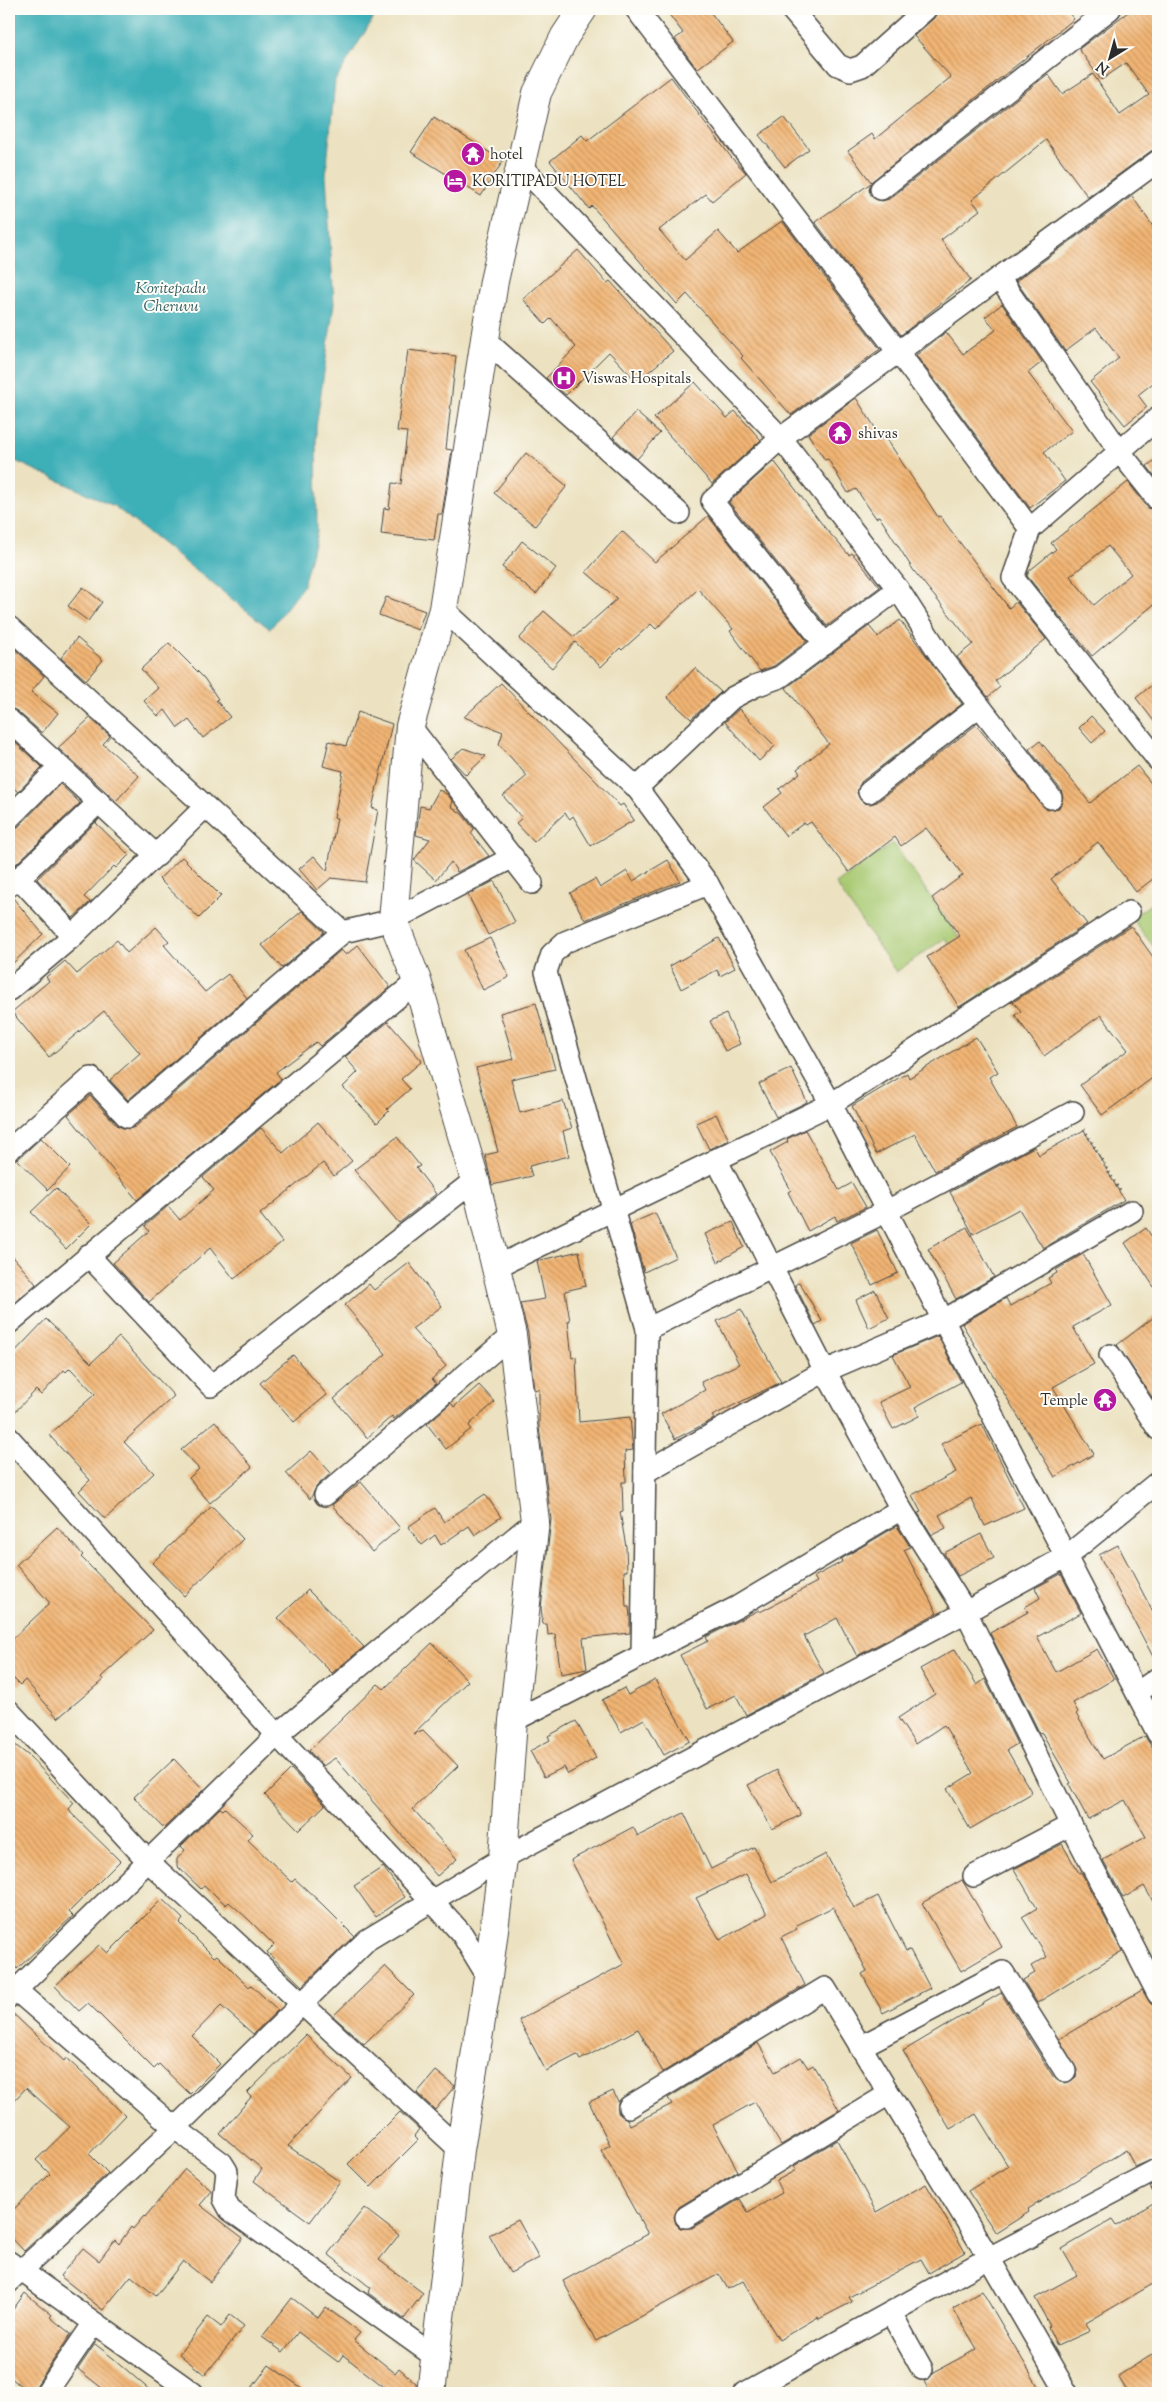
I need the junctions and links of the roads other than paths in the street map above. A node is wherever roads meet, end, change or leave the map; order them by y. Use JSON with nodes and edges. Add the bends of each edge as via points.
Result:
{"nodes":[{"id":1,"x":584,"y":9,"type":"edge"},
{"id":2,"x":636,"y":9,"type":"edge"},
{"id":3,"x":791,"y":9,"type":"edge"},
{"id":4,"x":926,"y":9,"type":"edge"},
{"id":5,"x":1110,"y":9,"type":"edge"},
{"id":6,"x":1158,"y":161,"type":"edge"},
{"id":7,"x":519,"y":164,"type":"junction"},
{"id":8,"x":881,"y":189,"type":"dead end"},
{"id":9,"x":999,"y":278,"type":"junction"},
{"id":10,"x":484,"y":340,"type":"junction"},
{"id":11,"x":899,"y":353,"type":"junction"},
{"id":12,"x":1158,"y":418,"type":"edge"},
{"id":13,"x":781,"y":438,"type":"junction"},
{"id":14,"x":1120,"y":452,"type":"junction"},
{"id":15,"x":1158,"y":500,"type":"edge"},
{"id":16,"x":679,"y":513,"type":"dead end"},
{"id":17,"x":1030,"y":529,"type":"junction"},
{"id":18,"x":898,"y":589,"type":"junction"},
{"id":19,"x":443,"y":609,"type":"junction"},
{"id":20,"x":9,"y":627,"type":"edge"},
{"id":21,"x":825,"y":644,"type":"junction"},
{"id":22,"x":979,"y":706,"type":"junction"},
{"id":23,"x":9,"y":720,"type":"edge"},
{"id":24,"x":410,"y":726,"type":"junction"},
{"id":25,"x":1158,"y":760,"type":"edge"},
{"id":26,"x":60,"y":767,"type":"junction"},
{"id":27,"x":637,"y":788,"type":"junction"},
{"id":28,"x":869,"y":792,"type":"dead end"},
{"id":29,"x":1051,"y":798,"type":"dead end"},
{"id":30,"x":99,"y":802,"type":"junction"},
{"id":31,"x":205,"y":807,"type":"junction"},
{"id":32,"x":9,"y":818,"type":"edge"},
{"id":33,"x":157,"y":856,"type":"junction"},
{"id":34,"x":513,"y":857,"type":"junction"},
{"id":35,"x":14,"y":882,"type":"edge"},
{"id":36,"x":532,"y":883,"type":"dead end"},
{"id":37,"x":708,"y":884,"type":"junction"},
{"id":38,"x":1129,"y":912,"type":"dead end"},
{"id":39,"x":393,"y":920,"type":"junction"},
{"id":40,"x":343,"y":932,"type":"junction"},
{"id":41,"x":73,"y":936,"type":"junction"},
{"id":42,"x":416,"y":981,"type":"junction"},
{"id":43,"x":9,"y":990,"type":"edge"},
{"id":44,"x":831,"y":1104,"type":"junction"},
{"id":45,"x":1074,"y":1112,"type":"road end"},
{"id":46,"x":9,"y":1150,"type":"edge"},
{"id":47,"x":716,"y":1159,"type":"junction"},
{"id":48,"x":475,"y":1180,"type":"junction"},
{"id":49,"x":611,"y":1210,"type":"junction"},
{"id":50,"x":887,"y":1211,"type":"junction"},
{"id":51,"x":1132,"y":1211,"type":"road end"},
{"id":52,"x":88,"y":1255,"type":"junction"},
{"id":53,"x":496,"y":1267,"type":"junction"},
{"id":54,"x":771,"y":1268,"type":"junction"},
{"id":55,"x":944,"y":1320,"type":"junction"},
{"id":56,"x":9,"y":1323,"type":"edge"},
{"id":57,"x":647,"y":1329,"type":"junction"},
{"id":58,"x":512,"y":1335,"type":"junction"},
{"id":59,"x":1110,"y":1355,"type":"dead end"},
{"id":60,"x":825,"y":1371,"type":"junction"},
{"id":61,"x":1158,"y":1429,"type":"edge"},
{"id":62,"x":9,"y":1438,"type":"edge"},
{"id":63,"x":645,"y":1472,"type":"junction"},
{"id":64,"x":1158,"y":1482,"type":"edge"},
{"id":65,"x":325,"y":1495,"type":"dead end"},
{"id":66,"x":901,"y":1509,"type":"junction"},
{"id":67,"x":534,"y":1522,"type":"junction"},
{"id":68,"x":1067,"y":1556,"type":"junction"},
{"id":69,"x":966,"y":1612,"type":"junction"},
{"id":70,"x":642,"y":1656,"type":"junction"},
{"id":71,"x":1158,"y":1678,"type":"edge"},
{"id":72,"x":1137,"y":1693,"type":"junction"},
{"id":73,"x":9,"y":1712,"type":"edge"},
{"id":74,"x":512,"y":1721,"type":"junction"},
{"id":75,"x":1158,"y":1734,"type":"edge"},
{"id":76,"x":277,"y":1735,"type":"junction"},
{"id":77,"x":1070,"y":1825,"type":"junction"},
{"id":78,"x":503,"y":1858,"type":"junction"},
{"id":79,"x":149,"y":1862,"type":"junction"},
{"id":80,"x":974,"y":1876,"type":"dead end"},
{"id":81,"x":432,"y":1900,"type":"junction"},
{"id":82,"x":488,"y":1977,"type":"junction"},
{"id":83,"x":11,"y":1991,"type":"edge"},
{"id":84,"x":1158,"y":1994,"type":"edge"},
{"id":85,"x":302,"y":2002,"type":"junction"},
{"id":86,"x":860,"y":2047,"type":"junction"},
{"id":87,"x":1065,"y":2070,"type":"dead end"},
{"id":88,"x":889,"y":2094,"type":"junction"},
{"id":89,"x":629,"y":2107,"type":"dead end"},
{"id":90,"x":175,"y":2128,"type":"junction"},
{"id":91,"x":460,"y":2150,"type":"junction"},
{"id":92,"x":1158,"y":2169,"type":"edge"},
{"id":93,"x":686,"y":2217,"type":"dead end"},
{"id":94,"x":989,"y":2258,"type":"junction"},
{"id":95,"x":13,"y":2271,"type":"edge"},
{"id":96,"x":891,"y":2312,"type":"junction"},
{"id":97,"x":94,"y":2323,"type":"junction"},
{"id":98,"x":434,"y":2356,"type":"junction"},
{"id":99,"x":922,"y":2370,"type":"dead end"},
{"id":100,"x":46,"y":2393,"type":"edge"},
{"id":101,"x":193,"y":2393,"type":"edge"},
{"id":102,"x":431,"y":2393,"type":"edge"},
{"id":103,"x":745,"y":2393,"type":"edge"},
{"id":104,"x":1067,"y":2393,"type":"edge"}],
"edges":[{"from":1,"to":7,"type":"street","via":[[565,36],[537,93]]},
{"from":2,"to":11,"type":"street"},
{"from":3,"to":4,"type":"street","via":[[838,65],[850,70],[862,66]]},
{"from":5,"to":8,"type":"street"},
{"from":6,"to":9,"type":"street"},
{"from":7,"to":10,"type":"street"},
{"from":7,"to":13,"type":"street"},
{"from":9,"to":11,"type":"street"},
{"from":9,"to":14,"type":"street"},
{"from":10,"to":16,"type":"street"},
{"from":10,"to":19,"type":"street"},
{"from":11,"to":13,"type":"street"},
{"from":11,"to":17,"type":"street"},
{"from":12,"to":14,"type":"street"},
{"from":13,"to":18,"type":"street"},
{"from":13,"to":21,"type":"street","via":[[712,501]]},
{"from":14,"to":15,"type":"street"},
{"from":14,"to":17,"type":"street"},
{"from":17,"to":25,"type":"street","via":[[1013,578]]},
{"from":18,"to":21,"type":"street"},
{"from":18,"to":22,"type":"street","via":[[943,659]]},
{"from":19,"to":24,"type":"street"},
{"from":19,"to":27,"type":"street"},
{"from":20,"to":31,"type":"street"},
{"from":21,"to":27,"type":"street","via":[[780,677],[732,698]]},
{"from":22,"to":28,"type":"street"},
{"from":22,"to":29,"type":"street"},
{"from":23,"to":26,"type":"street"},
{"from":24,"to":34,"type":"street"},
{"from":24,"to":39,"type":"street"},
{"from":26,"to":30,"type":"street"},
{"from":26,"to":32,"type":"street"},
{"from":27,"to":37,"type":"street"},
{"from":30,"to":33,"type":"street"},
{"from":30,"to":35,"type":"street"},
{"from":31,"to":33,"type":"street"},
{"from":31,"to":40,"type":"street"},
{"from":33,"to":41,"type":"street"},
{"from":34,"to":36,"type":"street"},
{"from":34,"to":39,"type":"street"},
{"from":35,"to":41,"type":"street"},
{"from":37,"to":44,"type":"street"},
{"from":37,"to":49,"type":"street","via":[[565,942],[552,954],[546,972]]},
{"from":38,"to":44,"type":"street"},
{"from":39,"to":40,"type":"street"},
{"from":39,"to":42,"type":"street"},
{"from":40,"to":46,"type":"street","via":[[128,1117],[91,1078]]},
{"from":41,"to":43,"type":"street"},
{"from":42,"to":48,"type":"street"},
{"from":42,"to":52,"type":"street"},
{"from":44,"to":47,"type":"street"},
{"from":44,"to":50,"type":"street"},
{"from":45,"to":50,"type":"street"},
{"from":47,"to":49,"type":"street"},
{"from":47,"to":54,"type":"street"},
{"from":48,"to":52,"type":"street","via":[[211,1386]]},
{"from":48,"to":53,"type":"street"},
{"from":49,"to":53,"type":"street"},
{"from":49,"to":57,"type":"street"},
{"from":50,"to":54,"type":"street"},
{"from":50,"to":55,"type":"street"},
{"from":51,"to":55,"type":"street"},
{"from":52,"to":56,"type":"street"},
{"from":53,"to":58,"type":"street"},
{"from":54,"to":57,"type":"street"},
{"from":54,"to":60,"type":"street"},
{"from":55,"to":60,"type":"street"},
{"from":55,"to":68,"type":"street"},
{"from":57,"to":63,"type":"street"},
{"from":58,"to":65,"type":"street"},
{"from":58,"to":67,"type":"street"},
{"from":59,"to":61,"type":"street"},
{"from":60,"to":63,"type":"street"},
{"from":60,"to":66,"type":"street"},
{"from":62,"to":76,"type":"street"},
{"from":63,"to":70,"type":"street"},
{"from":64,"to":68,"type":"street"},
{"from":66,"to":69,"type":"street"},
{"from":66,"to":70,"type":"street","via":[[737,1607]]},
{"from":67,"to":74,"type":"street"},
{"from":67,"to":76,"type":"street"},
{"from":68,"to":69,"type":"street"},
{"from":68,"to":72,"type":"street"},
{"from":69,"to":77,"type":"street"},
{"from":69,"to":78,"type":"street"},
{"from":70,"to":74,"type":"street"},
{"from":71,"to":72,"type":"street"},
{"from":72,"to":75,"type":"street"},
{"from":73,"to":79,"type":"street"},
{"from":74,"to":78,"type":"street"},
{"from":76,"to":79,"type":"street"},
{"from":76,"to":81,"type":"street"},
{"from":77,"to":80,"type":"street"},
{"from":77,"to":84,"type":"street"},
{"from":78,"to":81,"type":"street"},
{"from":78,"to":82,"type":"street"},
{"from":79,"to":83,"type":"street"},
{"from":79,"to":85,"type":"street"},
{"from":81,"to":82,"type":"street","via":[[462,1934]]},
{"from":81,"to":85,"type":"street","via":[[367,1940]]},
{"from":82,"to":91,"type":"street"},
{"from":83,"to":90,"type":"street"},
{"from":85,"to":90,"type":"street"},
{"from":85,"to":91,"type":"street"},
{"from":86,"to":87,"type":"street","via":[[1003,1972]]},
{"from":86,"to":88,"type":"street"},
{"from":86,"to":89,"type":"street","via":[[824,1988]]},
{"from":88,"to":93,"type":"street"},
{"from":88,"to":94,"type":"street"},
{"from":90,"to":95,"type":"street"},
{"from":90,"to":98,"type":"street","via":[[222,2163],[227,2171],[224,2199],[230,2210]]},
{"from":91,"to":98,"type":"street"},
{"from":92,"to":94,"type":"street"},
{"from":94,"to":96,"type":"street"},
{"from":94,"to":104,"type":"street"},
{"from":95,"to":97,"type":"street"},
{"from":96,"to":99,"type":"street"},
{"from":96,"to":103,"type":"street"},
{"from":97,"to":100,"type":"street"},
{"from":97,"to":101,"type":"street"},
{"from":98,"to":102,"type":"street"}]}
